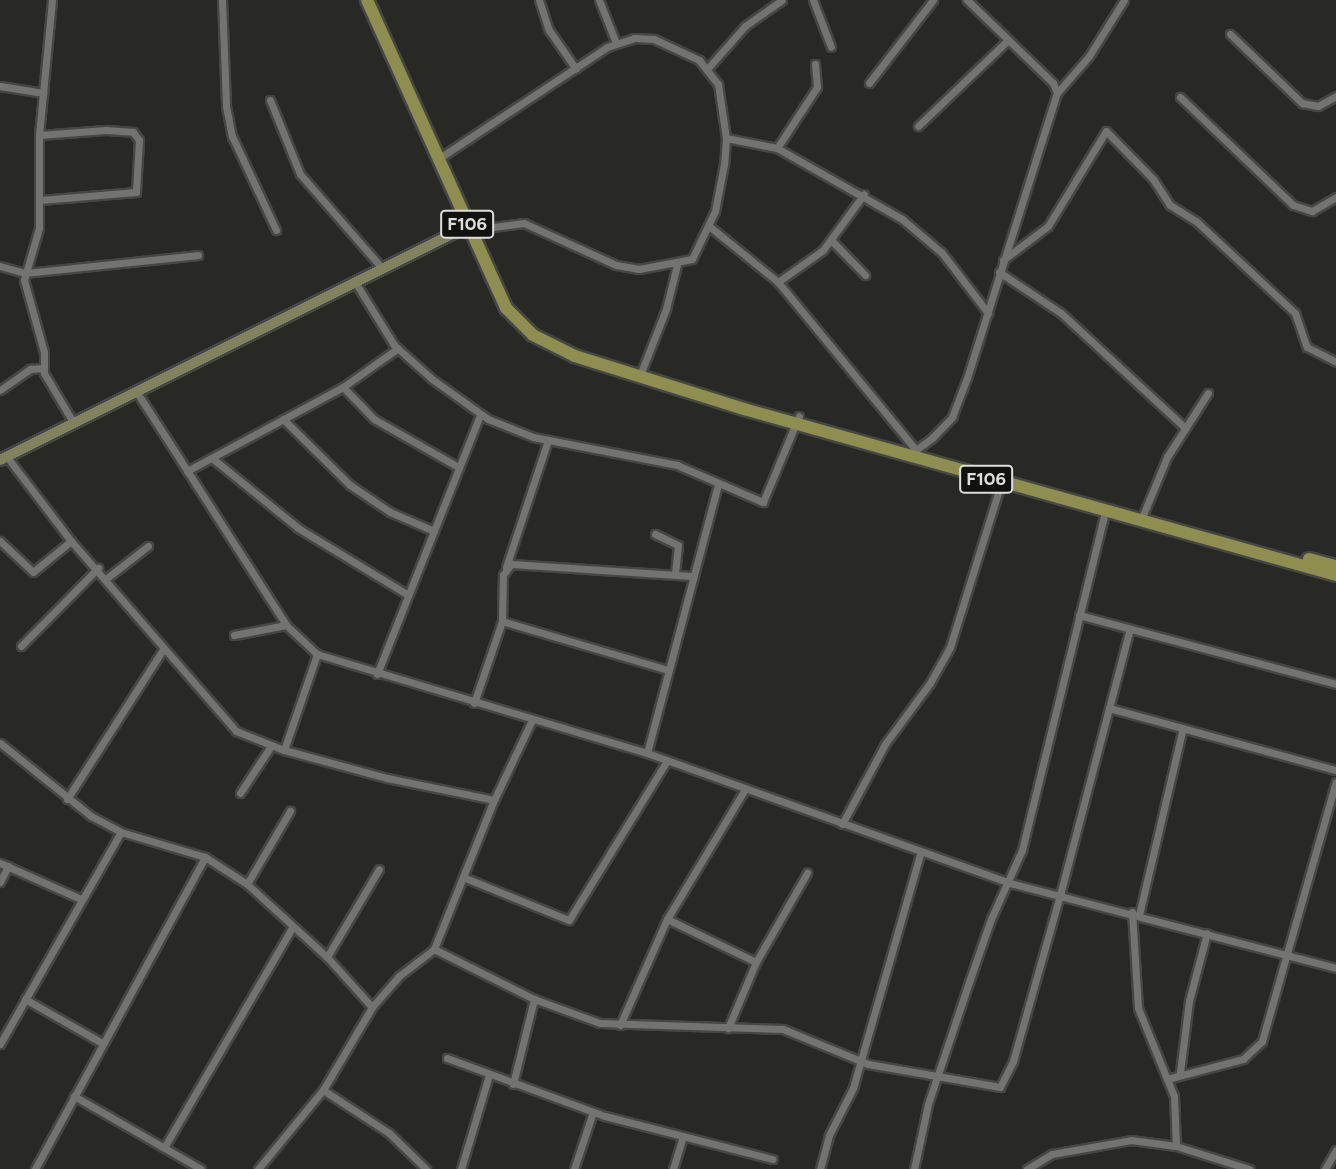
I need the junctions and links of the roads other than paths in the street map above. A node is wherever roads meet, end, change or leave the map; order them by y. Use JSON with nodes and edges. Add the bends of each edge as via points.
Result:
{"nodes":[{"id":1,"x":52,"y":0,"type":"edge"},
{"id":2,"x":222,"y":0,"type":"edge"},
{"id":3,"x":367,"y":0,"type":"edge"},
{"id":4,"x":375,"y":0,"type":"edge"},
{"id":5,"x":539,"y":0,"type":"edge"},
{"id":6,"x":599,"y":0,"type":"edge"},
{"id":7,"x":782,"y":0,"type":"edge"},
{"id":8,"x":813,"y":0,"type":"edge"},
{"id":9,"x":933,"y":0,"type":"edge"},
{"id":10,"x":967,"y":0,"type":"edge"},
{"id":11,"x":1123,"y":1,"type":"edge"},
{"id":12,"x":1230,"y":34,"type":"dead end"},
{"id":13,"x":1007,"y":41,"type":"junction"},
{"id":14,"x":616,"y":43,"type":"junction"},
{"id":15,"x":831,"y":47,"type":"dead end"},
{"id":16,"x":815,"y":64,"type":"dead end"},
{"id":17,"x":708,"y":68,"type":"junction"},
{"id":18,"x":576,"y":69,"type":"junction"},
{"id":19,"x":869,"y":83,"type":"dead end"},
{"id":20,"x":0,"y":86,"type":"edge"},
{"id":21,"x":43,"y":93,"type":"junction"},
{"id":22,"x":1057,"y":93,"type":"junction"},
{"id":23,"x":1336,"y":96,"type":"edge"},
{"id":24,"x":1180,"y":97,"type":"dead end"},
{"id":25,"x":270,"y":100,"type":"dead end"},
{"id":26,"x":919,"y":126,"type":"dead end"},
{"id":27,"x":39,"y":135,"type":"junction"},
{"id":28,"x":726,"y":138,"type":"junction"},
{"id":29,"x":777,"y":148,"type":"junction"},
{"id":30,"x":444,"y":155,"type":"junction"},
{"id":31,"x":864,"y":194,"type":"junction"},
{"id":32,"x":1336,"y":197,"type":"edge"},
{"id":33,"x":40,"y":200,"type":"junction"},
{"id":34,"x":709,"y":226,"type":"junction"},
{"id":35,"x":473,"y":227,"type":"junction"},
{"id":36,"x":276,"y":230,"type":"dead end"},
{"id":37,"x":831,"y":240,"type":"junction"},
{"id":38,"x":198,"y":255,"type":"dead end"},
{"id":39,"x":1003,"y":260,"type":"junction"},
{"id":40,"x":0,"y":265,"type":"edge"},
{"id":41,"x":677,"y":265,"type":"junction"},
{"id":42,"x":382,"y":268,"type":"junction"},
{"id":43,"x":999,"y":272,"type":"junction"},
{"id":44,"x":25,"y":273,"type":"junction"},
{"id":45,"x":865,"y":275,"type":"dead end"},
{"id":46,"x":355,"y":282,"type":"junction"},
{"id":47,"x":778,"y":282,"type":"junction"},
{"id":48,"x":988,"y":313,"type":"junction"},
{"id":49,"x":398,"y":348,"type":"junction"},
{"id":50,"x":1336,"y":362,"type":"edge"},
{"id":51,"x":43,"y":368,"type":"junction"},
{"id":52,"x":642,"y":370,"type":"junction"},
{"id":53,"x":679,"y":386,"type":"junction"},
{"id":54,"x":343,"y":387,"type":"junction"},
{"id":55,"x":0,"y":390,"type":"edge"},
{"id":56,"x":136,"y":391,"type":"junction"},
{"id":57,"x":1208,"y":393,"type":"dead end"},
{"id":58,"x":480,"y":415,"type":"junction"},
{"id":59,"x":283,"y":419,"type":"junction"},
{"id":60,"x":798,"y":420,"type":"junction"},
{"id":61,"x":73,"y":422,"type":"junction"},
{"id":62,"x":1184,"y":427,"type":"junction"},
{"id":63,"x":548,"y":440,"type":"junction"},
{"id":64,"x":916,"y":450,"type":"junction"},
{"id":65,"x":3,"y":458,"type":"edge"},
{"id":66,"x":212,"y":458,"type":"junction"},
{"id":67,"x":458,"y":467,"type":"junction"},
{"id":68,"x":187,"y":471,"type":"junction"},
{"id":69,"x":1001,"y":483,"type":"junction"},
{"id":70,"x":718,"y":485,"type":"junction"},
{"id":71,"x":1034,"y":489,"type":"junction"},
{"id":72,"x":1105,"y":513,"type":"junction"},
{"id":73,"x":1143,"y":515,"type":"junction"},
{"id":74,"x":434,"y":531,"type":"junction"},
{"id":75,"x":655,"y":534,"type":"dead end"},
{"id":76,"x":1210,"y":538,"type":"junction"},
{"id":77,"x":0,"y":541,"type":"edge"},
{"id":78,"x":71,"y":541,"type":"junction"},
{"id":79,"x":148,"y":546,"type":"dead end"},
{"id":80,"x":1336,"y":566,"type":"edge"},
{"id":81,"x":506,"y":567,"type":"junction"},
{"id":82,"x":98,"y":568,"type":"junction"},
{"id":83,"x":676,"y":574,"type":"junction"},
{"id":84,"x":1336,"y":575,"type":"edge"},
{"id":85,"x":692,"y":576,"type":"junction"},
{"id":86,"x":107,"y":578,"type":"junction"},
{"id":87,"x":408,"y":595,"type":"junction"},
{"id":88,"x":1079,"y":615,"type":"junction"},
{"id":89,"x":502,"y":621,"type":"junction"},
{"id":90,"x":286,"y":625,"type":"junction"},
{"id":91,"x":1130,"y":629,"type":"junction"},
{"id":92,"x":234,"y":635,"type":"dead end"},
{"id":93,"x":21,"y":646,"type":"dead end"},
{"id":94,"x":164,"y":648,"type":"junction"},
{"id":95,"x":317,"y":654,"type":"junction"},
{"id":96,"x":668,"y":670,"type":"junction"},
{"id":97,"x":376,"y":674,"type":"junction"},
{"id":98,"x":1336,"y":684,"type":"edge"},
{"id":99,"x":474,"y":703,"type":"junction"},
{"id":100,"x":1109,"y":708,"type":"junction"},
{"id":101,"x":532,"y":720,"type":"junction"},
{"id":102,"x":1183,"y":728,"type":"junction"},
{"id":103,"x":0,"y":743,"type":"edge"},
{"id":104,"x":271,"y":746,"type":"junction"},
{"id":105,"x":284,"y":750,"type":"junction"},
{"id":106,"x":647,"y":753,"type":"junction"},
{"id":107,"x":667,"y":761,"type":"junction"},
{"id":108,"x":1336,"y":770,"type":"edge"},
{"id":109,"x":1336,"y":782,"type":"edge"},
{"id":110,"x":745,"y":789,"type":"junction"},
{"id":111,"x":240,"y":793,"type":"dead end"},
{"id":112,"x":67,"y":799,"type":"junction"},
{"id":113,"x":494,"y":800,"type":"junction"},
{"id":114,"x":290,"y":811,"type":"dead end"},
{"id":115,"x":842,"y":824,"type":"junction"},
{"id":116,"x":121,"y":832,"type":"junction"},
{"id":117,"x":920,"y":853,"type":"junction"},
{"id":118,"x":205,"y":857,"type":"junction"},
{"id":119,"x":4,"y":864,"type":"edge"},
{"id":120,"x":379,"y":869,"type":"dead end"},
{"id":121,"x":807,"y":873,"type":"dead end"},
{"id":122,"x":463,"y":877,"type":"junction"},
{"id":123,"x":0,"y":882,"type":"edge"},
{"id":124,"x":1010,"y":883,"type":"junction"},
{"id":125,"x":247,"y":884,"type":"junction"},
{"id":126,"x":1060,"y":895,"type":"junction"},
{"id":127,"x":81,"y":899,"type":"junction"},
{"id":128,"x":1135,"y":914,"type":"junction"},
{"id":129,"x":667,"y":919,"type":"junction"},
{"id":130,"x":292,"y":928,"type":"junction"},
{"id":131,"x":1207,"y":933,"type":"junction"},
{"id":132,"x":434,"y":949,"type":"junction"},
{"id":133,"x":1287,"y":955,"type":"junction"},
{"id":134,"x":327,"y":957,"type":"junction"},
{"id":135,"x":756,"y":962,"type":"junction"},
{"id":136,"x":1336,"y":968,"type":"edge"},
{"id":137,"x":25,"y":999,"type":"junction"},
{"id":138,"x":534,"y":999,"type":"junction"},
{"id":139,"x":372,"y":1007,"type":"junction"},
{"id":140,"x":620,"y":1025,"type":"junction"},
{"id":141,"x":728,"y":1028,"type":"junction"},
{"id":142,"x":102,"y":1043,"type":"junction"},
{"id":143,"x":0,"y":1044,"type":"edge"},
{"id":144,"x":447,"y":1058,"type":"dead end"},
{"id":145,"x":861,"y":1059,"type":"junction"},
{"id":146,"x":1180,"y":1072,"type":"junction"},
{"id":147,"x":489,"y":1075,"type":"junction"},
{"id":148,"x":936,"y":1079,"type":"junction"},
{"id":149,"x":1167,"y":1079,"type":"junction"},
{"id":150,"x":513,"y":1084,"type":"junction"},
{"id":151,"x":323,"y":1090,"type":"junction"},
{"id":152,"x":74,"y":1096,"type":"junction"},
{"id":153,"x":593,"y":1112,"type":"junction"},
{"id":154,"x":682,"y":1140,"type":"junction"},
{"id":155,"x":165,"y":1146,"type":"junction"},
{"id":156,"x":1176,"y":1146,"type":"junction"},
{"id":157,"x":1336,"y":1150,"type":"edge"},
{"id":158,"x":773,"y":1159,"type":"dead end"},
{"id":159,"x":34,"y":1169,"type":"edge"},
{"id":160,"x":201,"y":1169,"type":"edge"},
{"id":161,"x":258,"y":1169,"type":"edge"},
{"id":162,"x":426,"y":1169,"type":"edge"},
{"id":163,"x":461,"y":1169,"type":"edge"},
{"id":164,"x":574,"y":1169,"type":"edge"},
{"id":165,"x":673,"y":1169,"type":"edge"},
{"id":166,"x":820,"y":1169,"type":"edge"},
{"id":167,"x":914,"y":1169,"type":"edge"},
{"id":168,"x":1027,"y":1169,"type":"edge"},
{"id":169,"x":1249,"y":1169,"type":"edge"},
{"id":170,"x":1325,"y":1169,"type":"edge"}],
"edges":[{"from":1,"to":21,"type":"street"},
{"from":2,"to":36,"type":"street","via":[[226,106],[232,136]]},
{"from":3,"to":35,"type":"main road","number":"F106"},
{"from":4,"to":30,"type":"main road","number":"F106"},
{"from":5,"to":18,"type":"street","via":[[549,30]]},
{"from":6,"to":14,"type":"street"},
{"from":7,"to":17,"type":"street","via":[[745,26]]},
{"from":8,"to":15,"type":"street"},
{"from":9,"to":19,"type":"street"},
{"from":10,"to":13,"type":"street"},
{"from":11,"to":22,"type":"street","via":[[1089,56]]},
{"from":12,"to":23,"type":"street","via":[[1302,103],[1318,106]]},
{"from":13,"to":22,"type":"street","via":[[1053,82]]},
{"from":13,"to":26,"type":"street"},
{"from":14,"to":17,"type":"street","via":[[654,39]]},
{"from":14,"to":18,"type":"street"},
{"from":16,"to":29,"type":"street","via":[[817,87]]},
{"from":17,"to":28,"type":"street","via":[[718,84]]},
{"from":18,"to":30,"type":"street"},
{"from":20,"to":21,"type":"street"},
{"from":21,"to":27,"type":"street"},
{"from":22,"to":39,"type":"street"},
{"from":24,"to":32,"type":"street","via":[[1293,205],[1312,211]]},
{"from":25,"to":42,"type":"street","via":[[300,174]]},
{"from":27,"to":33,"type":"street"},
{"from":27,"to":33,"type":"street","via":[[106,130],[133,132],[139,140],[132,194]]},
{"from":28,"to":29,"type":"street"},
{"from":28,"to":34,"type":"street"},
{"from":29,"to":31,"type":"street"},
{"from":30,"to":35,"type":"main road","number":"F106"},
{"from":31,"to":37,"type":"street"},
{"from":31,"to":48,"type":"street","via":[[942,253]]},
{"from":33,"to":44,"type":"street","via":[[36,242]]},
{"from":34,"to":41,"type":"street","via":[[692,259]]},
{"from":34,"to":47,"type":"street"},
{"from":35,"to":41,"type":"street","via":[[524,223],[616,265],[639,269]]},
{"from":35,"to":42,"type":"street"},
{"from":35,"to":52,"type":"main road","number":"F106","via":[[513,304],[529,324],[578,349]]},
{"from":35,"to":53,"type":"main road","number":"F106","via":[[506,308],[524,329],[575,356]]},
{"from":37,"to":45,"type":"street"},
{"from":37,"to":47,"type":"street"},
{"from":38,"to":44,"type":"street"},
{"from":39,"to":43,"type":"street"},
{"from":39,"to":50,"type":"street","via":[[1048,226],[1106,131],[1153,179],[1170,205],[1197,222],[1295,313],[1307,347]]},
{"from":40,"to":44,"type":"street"},
{"from":41,"to":52,"type":"street"},
{"from":42,"to":46,"type":"street"},
{"from":43,"to":48,"type":"street"},
{"from":43,"to":62,"type":"street","via":[[1061,313]]},
{"from":44,"to":51,"type":"street","via":[[25,292],[44,352]]},
{"from":46,"to":49,"type":"street"},
{"from":46,"to":56,"type":"street"},
{"from":47,"to":64,"type":"street"},
{"from":48,"to":64,"type":"street","via":[[952,417]]},
{"from":49,"to":54,"type":"street"},
{"from":49,"to":58,"type":"street"},
{"from":51,"to":55,"type":"street","via":[[30,369]]},
{"from":51,"to":61,"type":"street"},
{"from":52,"to":53,"type":"main road","number":"F106"},
{"from":53,"to":60,"type":"main road","number":"F106"},
{"from":54,"to":59,"type":"street"},
{"from":54,"to":67,"type":"street","via":[[374,419]]},
{"from":56,"to":61,"type":"street"},
{"from":56,"to":68,"type":"street"},
{"from":57,"to":62,"type":"street"},
{"from":58,"to":63,"type":"street"},
{"from":58,"to":67,"type":"street"},
{"from":59,"to":66,"type":"street"},
{"from":59,"to":74,"type":"street","via":[[351,485],[390,512]]},
{"from":60,"to":64,"type":"main road","number":"F106"},
{"from":60,"to":69,"type":"main road","number":"F106"},
{"from":60,"to":70,"type":"street","via":[[763,502]]},
{"from":61,"to":65,"type":"street"},
{"from":62,"to":73,"type":"street"},
{"from":63,"to":70,"type":"street","via":[[656,460]]},
{"from":63,"to":81,"type":"street"},
{"from":64,"to":71,"type":"main road","number":"F106"},
{"from":65,"to":78,"type":"street"},
{"from":66,"to":68,"type":"street"},
{"from":66,"to":87,"type":"street","via":[[298,528]]},
{"from":67,"to":74,"type":"street"},
{"from":68,"to":90,"type":"street"},
{"from":69,"to":71,"type":"main road","number":"F106"},
{"from":69,"to":115,"type":"street","via":[[950,647],[885,744]]},
{"from":70,"to":85,"type":"street"},
{"from":71,"to":72,"type":"main road","number":"F106"},
{"from":71,"to":73,"type":"main road","number":"F106"},
{"from":72,"to":76,"type":"main road","number":"F106"},
{"from":72,"to":88,"type":"street"},
{"from":73,"to":76,"type":"main road","number":"F106"},
{"from":74,"to":87,"type":"street"},
{"from":75,"to":83,"type":"street","via":[[678,545]]},
{"from":76,"to":80,"type":"main road","number":"F106"},
{"from":76,"to":84,"type":"main road","number":"F106"},
{"from":77,"to":78,"type":"street","via":[[33,572]]},
{"from":78,"to":82,"type":"street"},
{"from":79,"to":86,"type":"street"},
{"from":81,"to":83,"type":"street"},
{"from":81,"to":89,"type":"street"},
{"from":82,"to":86,"type":"street"},
{"from":82,"to":93,"type":"street"},
{"from":83,"to":85,"type":"street"},
{"from":85,"to":96,"type":"street"},
{"from":86,"to":94,"type":"street"},
{"from":87,"to":97,"type":"street"},
{"from":88,"to":91,"type":"street"},
{"from":88,"to":124,"type":"street"},
{"from":89,"to":96,"type":"street"},
{"from":89,"to":99,"type":"street"},
{"from":90,"to":92,"type":"street"},
{"from":90,"to":95,"type":"street"},
{"from":91,"to":98,"type":"street"},
{"from":91,"to":100,"type":"street"},
{"from":94,"to":104,"type":"street","via":[[236,732]]},
{"from":94,"to":112,"type":"street"},
{"from":95,"to":97,"type":"street"},
{"from":95,"to":105,"type":"street"},
{"from":96,"to":106,"type":"street"},
{"from":97,"to":99,"type":"street"},
{"from":99,"to":101,"type":"street"},
{"from":100,"to":102,"type":"street"},
{"from":100,"to":126,"type":"street"},
{"from":101,"to":106,"type":"street"},
{"from":101,"to":113,"type":"street"},
{"from":102,"to":108,"type":"street"},
{"from":102,"to":128,"type":"street"},
{"from":103,"to":112,"type":"street"},
{"from":104,"to":105,"type":"street"},
{"from":104,"to":111,"type":"street"},
{"from":105,"to":113,"type":"street"},
{"from":106,"to":107,"type":"street"},
{"from":107,"to":110,"type":"street"},
{"from":107,"to":122,"type":"street","via":[[569,920]]},
{"from":109,"to":133,"type":"street"},
{"from":110,"to":115,"type":"street"},
{"from":110,"to":129,"type":"street"},
{"from":112,"to":116,"type":"street"},
{"from":113,"to":122,"type":"street"},
{"from":114,"to":125,"type":"street"},
{"from":115,"to":117,"type":"street"},
{"from":116,"to":118,"type":"street"},
{"from":116,"to":127,"type":"street"},
{"from":117,"to":124,"type":"street"},
{"from":117,"to":145,"type":"street"},
{"from":118,"to":125,"type":"street"},
{"from":118,"to":142,"type":"street"},
{"from":119,"to":123,"type":"street"},
{"from":119,"to":127,"type":"street"},
{"from":120,"to":134,"type":"street"},
{"from":121,"to":135,"type":"street"},
{"from":122,"to":132,"type":"street"},
{"from":124,"to":126,"type":"street"},
{"from":124,"to":148,"type":"street","via":[[990,919]]},
{"from":125,"to":130,"type":"street"},
{"from":126,"to":128,"type":"street"},
{"from":126,"to":148,"type":"street","via":[[1005,1081],[991,1088]]},
{"from":127,"to":137,"type":"street"},
{"from":128,"to":131,"type":"street"},
{"from":128,"to":149,"type":"street","via":[[1138,1008]]},
{"from":129,"to":135,"type":"street"},
{"from":129,"to":140,"type":"street"},
{"from":130,"to":134,"type":"street"},
{"from":130,"to":155,"type":"street"},
{"from":131,"to":133,"type":"street"},
{"from":131,"to":146,"type":"street","via":[[1189,1001]]},
{"from":132,"to":138,"type":"street"},
{"from":132,"to":139,"type":"street","via":[[399,976]]},
{"from":133,"to":136,"type":"street"},
{"from":133,"to":146,"type":"street","via":[[1267,1029],[1253,1052],[1233,1062]]},
{"from":134,"to":139,"type":"street"},
{"from":135,"to":141,"type":"street"},
{"from":137,"to":142,"type":"street"},
{"from":137,"to":143,"type":"street"},
{"from":138,"to":140,"type":"street","via":[[600,1023]]},
{"from":138,"to":150,"type":"street"},
{"from":139,"to":151,"type":"street"},
{"from":140,"to":141,"type":"street"},
{"from":141,"to":145,"type":"street","via":[[783,1029]]},
{"from":142,"to":152,"type":"street"},
{"from":144,"to":147,"type":"street"},
{"from":145,"to":148,"type":"street"},
{"from":145,"to":166,"type":"street"},
{"from":146,"to":149,"type":"street"},
{"from":147,"to":150,"type":"street"},
{"from":147,"to":163,"type":"street"},
{"from":148,"to":167,"type":"street"},
{"from":149,"to":156,"type":"street","via":[[1176,1109]]},
{"from":150,"to":153,"type":"street"},
{"from":151,"to":161,"type":"street"},
{"from":151,"to":162,"type":"street","via":[[388,1133]]},
{"from":152,"to":155,"type":"street"},
{"from":152,"to":159,"type":"street"},
{"from":153,"to":154,"type":"street"},
{"from":153,"to":164,"type":"street"},
{"from":154,"to":158,"type":"street"},
{"from":154,"to":165,"type":"street"},
{"from":155,"to":160,"type":"street"},
{"from":156,"to":168,"type":"street","via":[[1104,1142],[1052,1154]]},
{"from":156,"to":169,"type":"street"},
{"from":157,"to":170,"type":"street"}]}
